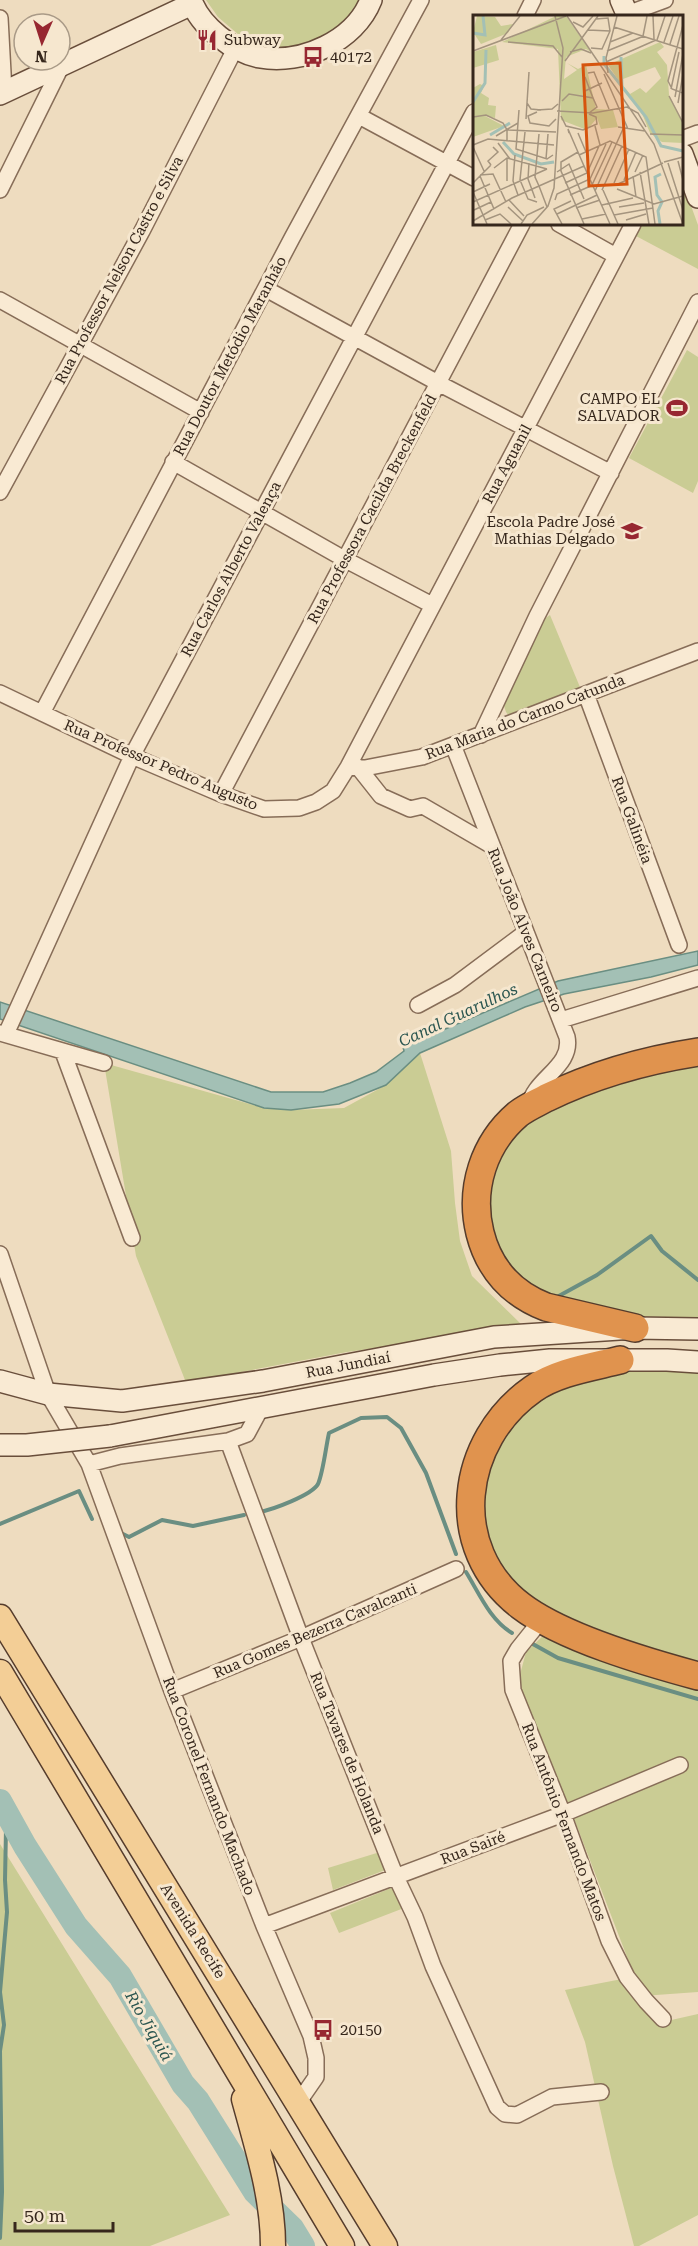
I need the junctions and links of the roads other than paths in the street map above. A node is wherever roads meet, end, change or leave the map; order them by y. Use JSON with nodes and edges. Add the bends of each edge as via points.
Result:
{"nodes":[{"id":1,"x":371,"y":0,"type":"edge"},
{"id":2,"x":421,"y":0,"type":"edge"},
{"id":3,"x":533,"y":0,"type":"edge"},
{"id":4,"x":665,"y":0,"type":"edge"},
{"id":5,"x":192,"y":2,"type":"edge"},
{"id":6,"x":625,"y":10,"type":"edge"},
{"id":7,"x":526,"y":15,"type":"edge"},
{"id":8,"x":0,"y":18,"type":"edge"},
{"id":9,"x":236,"y":47,"type":"junction"},
{"id":10,"x":72,"y":60,"type":"edge"},
{"id":11,"x":47,"y":72,"type":"edge"},
{"id":12,"x":59,"y":72,"type":"edge"},
{"id":13,"x":2,"y":93,"type":"edge"},
{"id":14,"x":473,"y":114,"type":"edge"},
{"id":15,"x":359,"y":116,"type":"junction"},
{"id":16,"x":698,"y":133,"type":"edge"},
{"id":17,"x":683,"y":138,"type":"edge"},
{"id":18,"x":683,"y":159,"type":"edge"},
{"id":19,"x":447,"y":164,"type":"junction"},
{"id":20,"x":473,"y":177,"type":"edge"},
{"id":21,"x":0,"y":190,"type":"edge"},
{"id":22,"x":698,"y":196,"type":"edge"},
{"id":23,"x":521,"y":225,"type":"edge"},
{"id":24,"x":562,"y":225,"type":"edge"},
{"id":25,"x":632,"y":225,"type":"edge"},
{"id":26,"x":616,"y":256,"type":"junction"},
{"id":27,"x":266,"y":289,"type":"junction"},
{"id":28,"x":0,"y":300,"type":"edge"},
{"id":29,"x":698,"y":302,"type":"edge"},
{"id":30,"x":355,"y":338,"type":"junction"},
{"id":31,"x":80,"y":343,"type":"junction"},
{"id":32,"x":438,"y":383,"type":"junction"},
{"id":33,"x":201,"y":412,"type":"junction"},
{"id":34,"x":526,"y":428,"type":"junction"},
{"id":35,"x":173,"y":462,"type":"junction"},
{"id":36,"x":611,"y":473,"type":"junction"},
{"id":37,"x":0,"y":492,"type":"edge"},
{"id":38,"x":262,"y":511,"type":"junction"},
{"id":39,"x":346,"y":560,"type":"junction"},
{"id":40,"x":432,"y":604,"type":"junction"},
{"id":41,"x":698,"y":651,"type":"edge"},
{"id":42,"x":0,"y":693,"type":"edge"},
{"id":43,"x":586,"y":694,"type":"junction"},
{"id":44,"x":42,"y":713,"type":"junction"},
{"id":45,"x":481,"y":735,"type":"junction"},
{"id":46,"x":453,"y":745,"type":"junction"},
{"id":47,"x":132,"y":756,"type":"junction"},
{"id":48,"x":353,"y":767,"type":"junction"},
{"id":49,"x":221,"y":794,"type":"junction"},
{"id":50,"x":492,"y":846,"type":"junction"},
{"id":51,"x":526,"y":932,"type":"junction"},
{"id":52,"x":679,"y":945,"type":"dead end"},
{"id":53,"x":698,"y":978,"type":"edge"},
{"id":54,"x":418,"y":1005,"type":"dead end"},
{"id":55,"x":561,"y":1020,"type":"junction"},
{"id":56,"x":5,"y":1031,"type":"edge"},
{"id":57,"x":63,"y":1052,"type":"junction"},
{"id":58,"x":698,"y":1052,"type":"edge"},
{"id":59,"x":104,"y":1063,"type":"dead end"},
{"id":60,"x":529,"y":1107,"type":"junction"},
{"id":61,"x":132,"y":1238,"type":"dead end"},
{"id":62,"x":0,"y":1254,"type":"edge"},
{"id":63,"x":634,"y":1328,"type":"junction"},
{"id":64,"x":698,"y":1329,"type":"edge"},
{"id":65,"x":620,"y":1360,"type":"junction"},
{"id":66,"x":698,"y":1362,"type":"edge"},
{"id":67,"x":0,"y":1381,"type":"edge"},
{"id":68,"x":48,"y":1394,"type":"junction"},
{"id":69,"x":261,"y":1408,"type":"junction"},
{"id":70,"x":228,"y":1441,"type":"junction"},
{"id":71,"x":0,"y":1445,"type":"edge"},
{"id":72,"x":89,"y":1464,"type":"junction"},
{"id":73,"x":456,"y":1569,"type":"dead end"},
{"id":74,"x":0,"y":1617,"type":"edge"},
{"id":75,"x":542,"y":1619,"type":"junction"},
{"id":76,"x":301,"y":1638,"type":"junction"},
{"id":77,"x":0,"y":1672,"type":"edge"},
{"id":78,"x":698,"y":1676,"type":"edge"},
{"id":79,"x":172,"y":1691,"type":"junction"},
{"id":80,"x":680,"y":1765,"type":"dead end"},
{"id":81,"x":563,"y":1814,"type":"junction"},
{"id":82,"x":396,"y":1877,"type":"junction"},
{"id":83,"x":264,"y":1926,"type":"junction"},
{"id":84,"x":663,"y":2019,"type":"dead end"},
{"id":85,"x":233,"y":2061,"type":"junction"},
{"id":86,"x":601,"y":2092,"type":"dead end"},
{"id":87,"x":298,"y":2103,"type":"junction"},
{"id":88,"x":273,"y":2244,"type":"edge"},
{"id":89,"x":342,"y":2246,"type":"edge"},
{"id":90,"x":385,"y":2246,"type":"edge"}],
"edges":[{"from":1,"to":9,"type":"main road","via":[[348,32],[324,48],[296,57],[260,57]]},
{"from":2,"to":15,"type":"street","name":"Rua Doutor Metódio Maranhão"},
{"from":3,"to":7,"type":"street"},
{"from":4,"to":6,"type":"street"},
{"from":5,"to":9,"type":"main road","via":[[211,29]]},
{"from":5,"to":10,"type":"main road"},
{"from":8,"to":13,"type":"street"},
{"from":9,"to":31,"type":"street","name":"Rua Professor Nelson Castro e Silva"},
{"from":11,"to":13,"type":"main road"},
{"from":12,"to":21,"type":"street"},
{"from":14,"to":19,"type":"street","name":"Rua Carlos Alberto Valença"},
{"from":15,"to":19,"type":"street"},
{"from":15,"to":27,"type":"street","name":"Rua Doutor Metódio Maranhão"},
{"from":16,"to":17,"type":"street"},
{"from":18,"to":22,"type":"main road"},
{"from":19,"to":20,"type":"street"},
{"from":19,"to":30,"type":"street","name":"Rua Carlos Alberto Valença"},
{"from":23,"to":32,"type":"street","name":"Rua Professora Cacilda Breckenfeld"},
{"from":24,"to":26,"type":"street"},
{"from":25,"to":26,"type":"street","name":"Rua Aguanil"},
{"from":26,"to":34,"type":"street","name":"Rua Aguanil"},
{"from":27,"to":30,"type":"street"},
{"from":27,"to":33,"type":"street","name":"Rua Doutor Metódio Maranhão"},
{"from":28,"to":31,"type":"street"},
{"from":29,"to":36,"type":"street"},
{"from":30,"to":32,"type":"street"},
{"from":30,"to":38,"type":"street","name":"Rua Carlos Alberto Valença"},
{"from":31,"to":33,"type":"street"},
{"from":31,"to":37,"type":"street","name":"Rua Professor Nelson Castro e Silva"},
{"from":32,"to":34,"type":"street"},
{"from":32,"to":39,"type":"street","name":"Rua Professora Cacilda Breckenfeld"},
{"from":33,"to":35,"type":"street","name":"Rua Doutor Metódio Maranhão"},
{"from":34,"to":36,"type":"street"},
{"from":34,"to":40,"type":"street","name":"Rua Aguanil"},
{"from":35,"to":38,"type":"street"},
{"from":35,"to":44,"type":"street","name":"Rua Doutor Metódio Maranhão"},
{"from":36,"to":45,"type":"street"},
{"from":38,"to":39,"type":"street"},
{"from":38,"to":47,"type":"street","name":"Rua Carlos Alberto Valença"},
{"from":39,"to":40,"type":"street"},
{"from":39,"to":49,"type":"street","name":"Rua Professora Cacilda Breckenfeld"},
{"from":40,"to":48,"type":"street","name":"Rua Aguanil"},
{"from":41,"to":43,"type":"street","name":"Rua Maria do Carmo Catunda"},
{"from":42,"to":44,"type":"street","name":"Rua Professor Pedro Augusto"},
{"from":43,"to":45,"type":"street","name":"Rua Maria do Carmo Catunda"},
{"from":43,"to":52,"type":"street","name":"Rua Galinéia"},
{"from":44,"to":47,"type":"street","name":"Rua Professor Pedro Augusto"},
{"from":45,"to":46,"type":"street","name":"Rua Maria do Carmo Catunda"},
{"from":46,"to":48,"type":"street","name":"Rua Maria do Carmo Catunda","via":[[422,757]]},
{"from":46,"to":50,"type":"street","name":"Rua João Alves Carneiro"},
{"from":47,"to":49,"type":"street","name":"Rua Professor Pedro Augusto"},
{"from":47,"to":56,"type":"street","name":"Rua Carlos Alberto Valença"},
{"from":48,"to":49,"type":"street","name":"Rua Professor Pedro Augusto","via":[[333,790],[299,808],[264,809]]},
{"from":48,"to":50,"type":"street","via":[[381,796],[411,809],[423,806]]},
{"from":50,"to":51,"type":"street","name":"Rua João Alves Carneiro"},
{"from":51,"to":54,"type":"street","via":[[455,985]]},
{"from":51,"to":55,"type":"street","name":"Rua João Alves Carneiro"},
{"from":53,"to":55,"type":"street"},
{"from":55,"to":60,"type":"street","name":"Rua João Alves Carneiro","via":[[568,1050],[561,1063],[537,1086]]},
{"from":56,"to":57,"type":"street"},
{"from":57,"to":59,"type":"street"},
{"from":57,"to":61,"type":"street"},
{"from":58,"to":60,"type":"highway","via":[[599,1077]]},
{"from":60,"to":63,"type":"highway","via":[[494,1141],[479,1176],[477,1213],[488,1254],[514,1290],[534,1303]]},
{"from":62,"to":68,"type":"street","name":"Rua Coronel Fernando Machado"},
{"from":63,"to":64,"type":"main road","name":"Rua Jundiaí"},
{"from":63,"to":68,"type":"main road","name":"Rua Jundiaí","via":[[494,1337],[263,1381],[122,1401]]},
{"from":65,"to":66,"type":"main road","name":"Rua Jundiaí"},
{"from":65,"to":69,"type":"main road","name":"Rua Jundiaí","via":[[500,1365]]},
{"from":65,"to":75,"type":"highway","via":[[536,1387],[502,1416],[476,1464],[471,1518],[482,1558],[500,1587]]},
{"from":67,"to":68,"type":"main road","name":"Rua Jundiaí"},
{"from":68,"to":72,"type":"street","name":"Rua Coronel Fernando Machado"},
{"from":69,"to":70,"type":"street","via":[[248,1434]]},
{"from":69,"to":71,"type":"main road","name":"Rua Jundiaí","bridge":true,"via":[[110,1436]]},
{"from":70,"to":72,"type":"street"},
{"from":70,"to":76,"type":"street","name":"Rua Tavares de Holanda"},
{"from":72,"to":79,"type":"street","name":"Rua Coronel Fernando Machado"},
{"from":73,"to":76,"type":"street","name":"Rua Gomes Bezerra Cavalcanti"},
{"from":74,"to":87,"type":"main road","name":"Avenida Recife"},
{"from":75,"to":78,"type":"highway","via":[[629,1655]]},
{"from":75,"to":81,"type":"street","name":"Rua Antônio Fernando Matos","via":[[511,1661],[513,1690]]},
{"from":76,"to":79,"type":"street","name":"Rua Gomes Bezerra Cavalcanti"},
{"from":76,"to":82,"type":"street","name":"Rua Tavares de Holanda"},
{"from":77,"to":85,"type":"main road"},
{"from":79,"to":83,"type":"street","name":"Rua Coronel Fernando Machado"},
{"from":80,"to":81,"type":"street","name":"Rua Sairé"},
{"from":81,"to":82,"type":"street","name":"Rua Sairé"},
{"from":81,"to":84,"type":"street","name":"Rua Antônio Fernando Matos","via":[[609,1941],[627,1977]]},
{"from":82,"to":83,"type":"street","name":"Rua Sairé"},
{"from":82,"to":86,"type":"street","name":"Rua Tavares de Holanda","via":[[497,2107],[505,2114],[517,2115],[552,2097]]},
{"from":83,"to":87,"type":"street","name":"Rua Coronel Fernando Machado","via":[[311,2036],[316,2058],[315,2078]]},
{"from":85,"to":88,"type":"main road","via":[[262,2163]]},
{"from":85,"to":89,"type":"main road"},
{"from":87,"to":90,"type":"main road","name":"Avenida Recife"}]}
